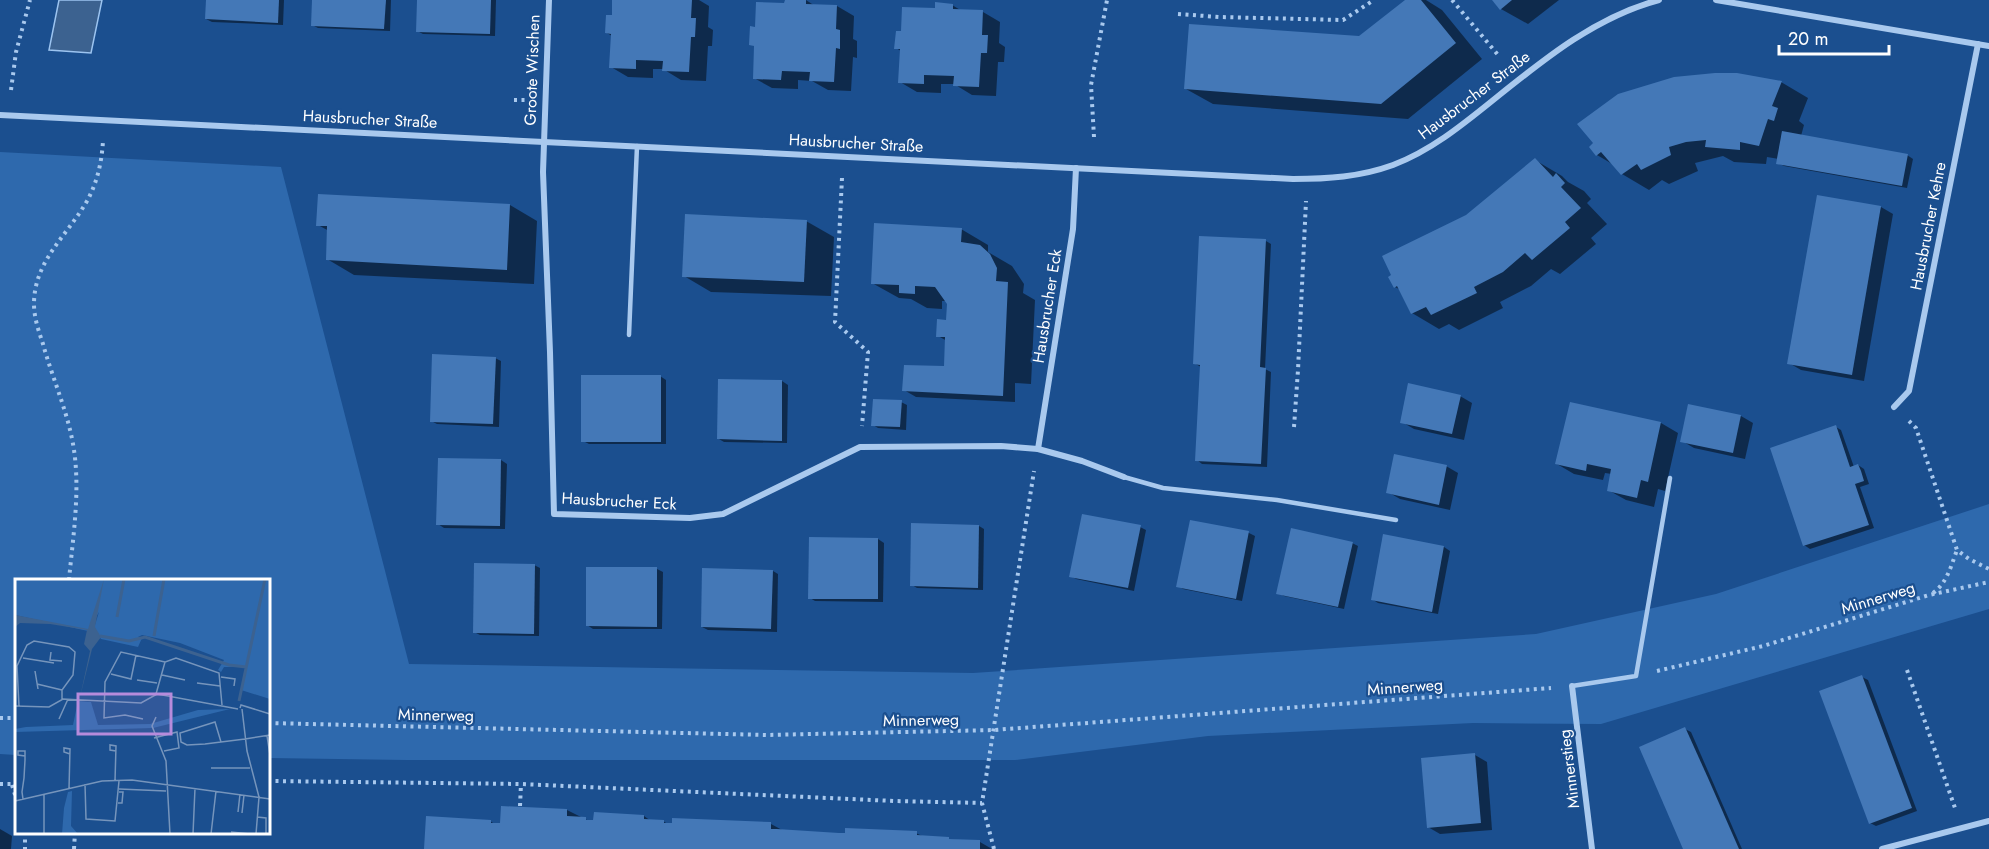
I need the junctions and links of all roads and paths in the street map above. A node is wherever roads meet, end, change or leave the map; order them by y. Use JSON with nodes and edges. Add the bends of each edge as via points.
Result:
{"nodes":[{"id":1,"x":30,"y":0,"type":"edge"},
{"id":2,"x":549,"y":0,"type":"edge"},
{"id":3,"x":1107,"y":0,"type":"edge"},
{"id":4,"x":1374,"y":0,"type":"edge"},
{"id":5,"x":1452,"y":0,"type":"edge"},
{"id":6,"x":1659,"y":0,"type":"edge"},
{"id":7,"x":1716,"y":0,"type":"edge"},
{"id":8,"x":1178,"y":14,"type":"dead end"},
{"id":9,"x":1978,"y":44,"type":"junction"},
{"id":10,"x":1989,"y":46,"type":"edge"},
{"id":11,"x":1498,"y":55,"type":"dead end"},
{"id":12,"x":11,"y":90,"type":"dead end"},
{"id":13,"x":0,"y":115,"type":"edge"},
{"id":14,"x":1094,"y":137,"type":"dead end"},
{"id":15,"x":543,"y":141,"type":"junction"},
{"id":16,"x":637,"y":146,"type":"junction"},
{"id":17,"x":102,"y":151,"type":"dead end"},
{"id":18,"x":843,"y":156,"type":"junction"},
{"id":19,"x":1076,"y":168,"type":"junction"},
{"id":20,"x":1308,"y":179,"type":"junction"},
{"id":21,"x":629,"y":335,"type":"dead end"},
{"id":22,"x":1894,"y":407,"type":"joint"},
{"id":23,"x":1294,"y":427,"type":"dead end"},
{"id":24,"x":860,"y":447,"type":"junction"},
{"id":25,"x":1038,"y":448,"type":"junction"},
{"id":26,"x":1124,"y":477,"type":"joint"},
{"id":27,"x":1670,"y":478,"type":"dead end"},
{"id":28,"x":1396,"y":520,"type":"dead end"},
{"id":29,"x":1957,"y":550,"type":"junction"},
{"id":30,"x":1989,"y":569,"type":"edge"},
{"id":31,"x":69,"y":579,"type":"edge"},
{"id":32,"x":1989,"y":582,"type":"edge"},
{"id":33,"x":1929,"y":595,"type":"junction"},
{"id":34,"x":1907,"y":670,"type":"dead end"},
{"id":35,"x":1636,"y":675,"type":"junction"},
{"id":36,"x":1572,"y":686,"type":"junction"},
{"id":37,"x":270,"y":723,"type":"edge"},
{"id":38,"x":994,"y":730,"type":"junction"},
{"id":39,"x":270,"y":781,"type":"edge"},
{"id":40,"x":0,"y":784,"type":"edge"},
{"id":41,"x":521,"y":784,"type":"junction"},
{"id":42,"x":14,"y":785,"type":"edge"},
{"id":43,"x":982,"y":803,"type":"junction"},
{"id":44,"x":520,"y":806,"type":"dead end"},
{"id":45,"x":1989,"y":821,"type":"edge"},
{"id":46,"x":1962,"y":828,"type":"junction"},
{"id":47,"x":75,"y":834,"type":"edge"},
{"id":48,"x":74,"y":849,"type":"edge"},
{"id":49,"x":994,"y":849,"type":"edge"},
{"id":50,"x":1592,"y":849,"type":"edge"},
{"id":51,"x":1882,"y":849,"type":"edge"}],
"edges":[{"from":1,"to":12,"type":"path"},
{"from":2,"to":15,"type":"street","name":"Groote Wischen"},
{"from":3,"to":14,"type":"path","via":[[1091,85]]},
{"from":4,"to":8,"type":"path","via":[[1344,20]]},
{"from":5,"to":11,"type":"path"},
{"from":6,"to":20,"type":"street","name":"Hausbrucher Straße","via":[[1579,35],[1461,126],[1413,156],[1374,172]]},
{"from":7,"to":9,"type":"street"},
{"from":9,"to":10,"type":"street"},
{"from":9,"to":22,"type":"street","name":"Hausbrucher Kehre","via":[[1910,391]]},
{"from":13,"to":15,"type":"street","name":"Hausbrucher Straße"},
{"from":15,"to":16,"type":"street","name":"Hausbrucher Straße"},
{"from":15,"to":24,"type":"street","name":"Hausbrucher Eck","via":[[554,514],[690,518],[723,514]]},
{"from":16,"to":18,"type":"street","name":"Hausbrucher Straße"},
{"from":16,"to":21,"type":"lane"},
{"from":17,"to":31,"type":"path","via":[[87,201],[45,259],[36,280],[34,306],[73,445],[76,490]]},
{"from":18,"to":19,"type":"street","name":"Hausbrucher Straße"},
{"from":18,"to":24,"type":"path","via":[[835,322],[868,352]]},
{"from":19,"to":20,"type":"street","name":"Hausbrucher Straße"},
{"from":19,"to":25,"type":"street","name":"Hausbrucher Eck","via":[[1073,229]]},
{"from":20,"to":23,"type":"path"},
{"from":22,"to":29,"type":"path","via":[[1916,428]]},
{"from":24,"to":25,"type":"street","name":"Hausbrucher Eck"},
{"from":25,"to":26,"type":"street","name":"Hausbrucher Eck"},
{"from":25,"to":38,"type":"path"},
{"from":26,"to":28,"type":"lane","via":[[1163,488],[1277,500]]},
{"from":27,"to":35,"type":"lane"},
{"from":29,"to":30,"type":"path"},
{"from":29,"to":33,"type":"path","via":[[1948,575]]},
{"from":32,"to":33,"type":"path","name":"Minnerweg"},
{"from":33,"to":35,"type":"path","name":"Minnerweg","via":[[1763,646]]},
{"from":34,"to":46,"type":"path"},
{"from":35,"to":36,"type":"lane"},
{"from":36,"to":38,"type":"path","name":"Minnerweg"},
{"from":36,"to":50,"type":"street","name":"Minnerstieg"},
{"from":37,"to":38,"type":"path","name":"Minnerweg","via":[[767,735]]},
{"from":38,"to":43,"type":"path"},
{"from":39,"to":41,"type":"path"},
{"from":40,"to":42,"type":"path"},
{"from":41,"to":43,"type":"path"},
{"from":41,"to":44,"type":"path"},
{"from":43,"to":49,"type":"path"},
{"from":45,"to":46,"type":"street"},
{"from":46,"to":51,"type":"street"},
{"from":47,"to":48,"type":"path"}]}
